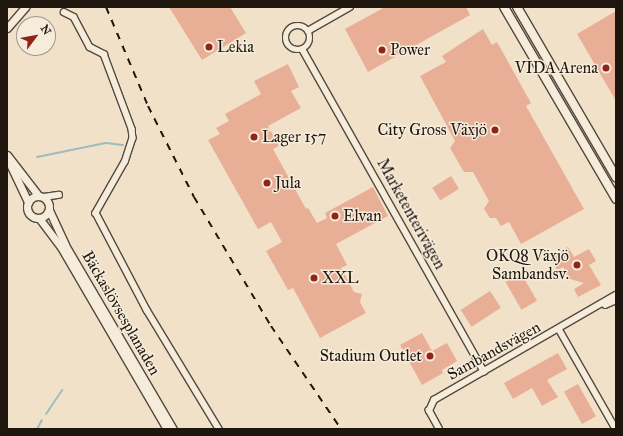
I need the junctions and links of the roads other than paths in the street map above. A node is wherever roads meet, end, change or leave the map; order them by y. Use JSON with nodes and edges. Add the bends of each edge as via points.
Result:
{"nodes":[{"id":1,"x":25,"y":7,"type":"edge"},
{"id":2,"x":350,"y":7,"type":"edge"},
{"id":3,"x":504,"y":7,"type":"edge"},
{"id":4,"x":517,"y":7,"type":"edge"},
{"id":5,"x":64,"y":12,"type":"dead end"},
{"id":6,"x":7,"y":28,"type":"edge"},
{"id":7,"x":308,"y":31,"type":"junction"},
{"id":8,"x":303,"y":50,"type":"junction"},
{"id":9,"x":7,"y":155,"type":"edge"},
{"id":10,"x":7,"y":158,"type":"edge"},
{"id":11,"x":616,"y":177,"type":"edge"},
{"id":12,"x":59,"y":195,"type":"dead end"},
{"id":13,"x":41,"y":196,"type":"junction"},
{"id":14,"x":616,"y":199,"type":"edge"},
{"id":15,"x":28,"y":202,"type":"junction"},
{"id":16,"x":49,"y":210,"type":"junction"},
{"id":17,"x":38,"y":218,"type":"junction"},
{"id":18,"x":616,"y":295,"type":"edge"},
{"id":19,"x":616,"y":300,"type":"edge"},
{"id":20,"x":596,"y":308,"type":"junction"},
{"id":21,"x":559,"y":330,"type":"junction"},
{"id":22,"x":484,"y":371,"type":"junction"},
{"id":23,"x":167,"y":429,"type":"edge"},
{"id":24,"x":174,"y":429,"type":"edge"},
{"id":25,"x":219,"y":429,"type":"edge"},
{"id":26,"x":439,"y":429,"type":"edge"},
{"id":27,"x":616,"y":429,"type":"edge"}],
"edges":[{"from":1,"to":6,"type":"street"},
{"from":2,"to":7,"type":"street"},
{"from":3,"to":14,"type":"main road"},
{"from":4,"to":11,"type":"main road"},
{"from":5,"to":25,"type":"street","via":[[74,17],[90,46],[104,54],[132,129],[133,138],[125,162],[96,213],[147,310]]},
{"from":7,"to":8,"type":"street","via":[[310,42]]},
{"from":7,"to":8,"type":"street","via":[[298,26],[290,28],[286,35],[289,46],[295,50]]},
{"from":8,"to":22,"type":"street","name":"Marketenterivägen"},
{"from":9,"to":13,"type":"street"},
{"from":10,"to":15,"type":"street"},
{"from":12,"to":13,"type":"street"},
{"from":13,"to":15,"type":"street"},
{"from":13,"to":16,"type":"street","via":[[49,203]]},
{"from":15,"to":17,"type":"street","via":[[28,212]]},
{"from":16,"to":17,"type":"street","via":[[46,215]]},
{"from":16,"to":24,"type":"street","name":"Bäckaslövsesplanaden","via":[[65,245]]},
{"from":17,"to":23,"type":"street","name":"Bäckaslövsesplanaden","via":[[60,247]]},
{"from":18,"to":20,"type":"street","name":"Sambandsvägen"},
{"from":19,"to":20,"type":"street","name":"Sambandsvägen"},
{"from":20,"to":21,"type":"street","name":"Sambandsvägen"},
{"from":21,"to":22,"type":"street","name":"Sambandsvägen"},
{"from":21,"to":27,"type":"street"},
{"from":22,"to":26,"type":"street","name":"Sambandsvägen","via":[[434,400],[429,411]]}]}
